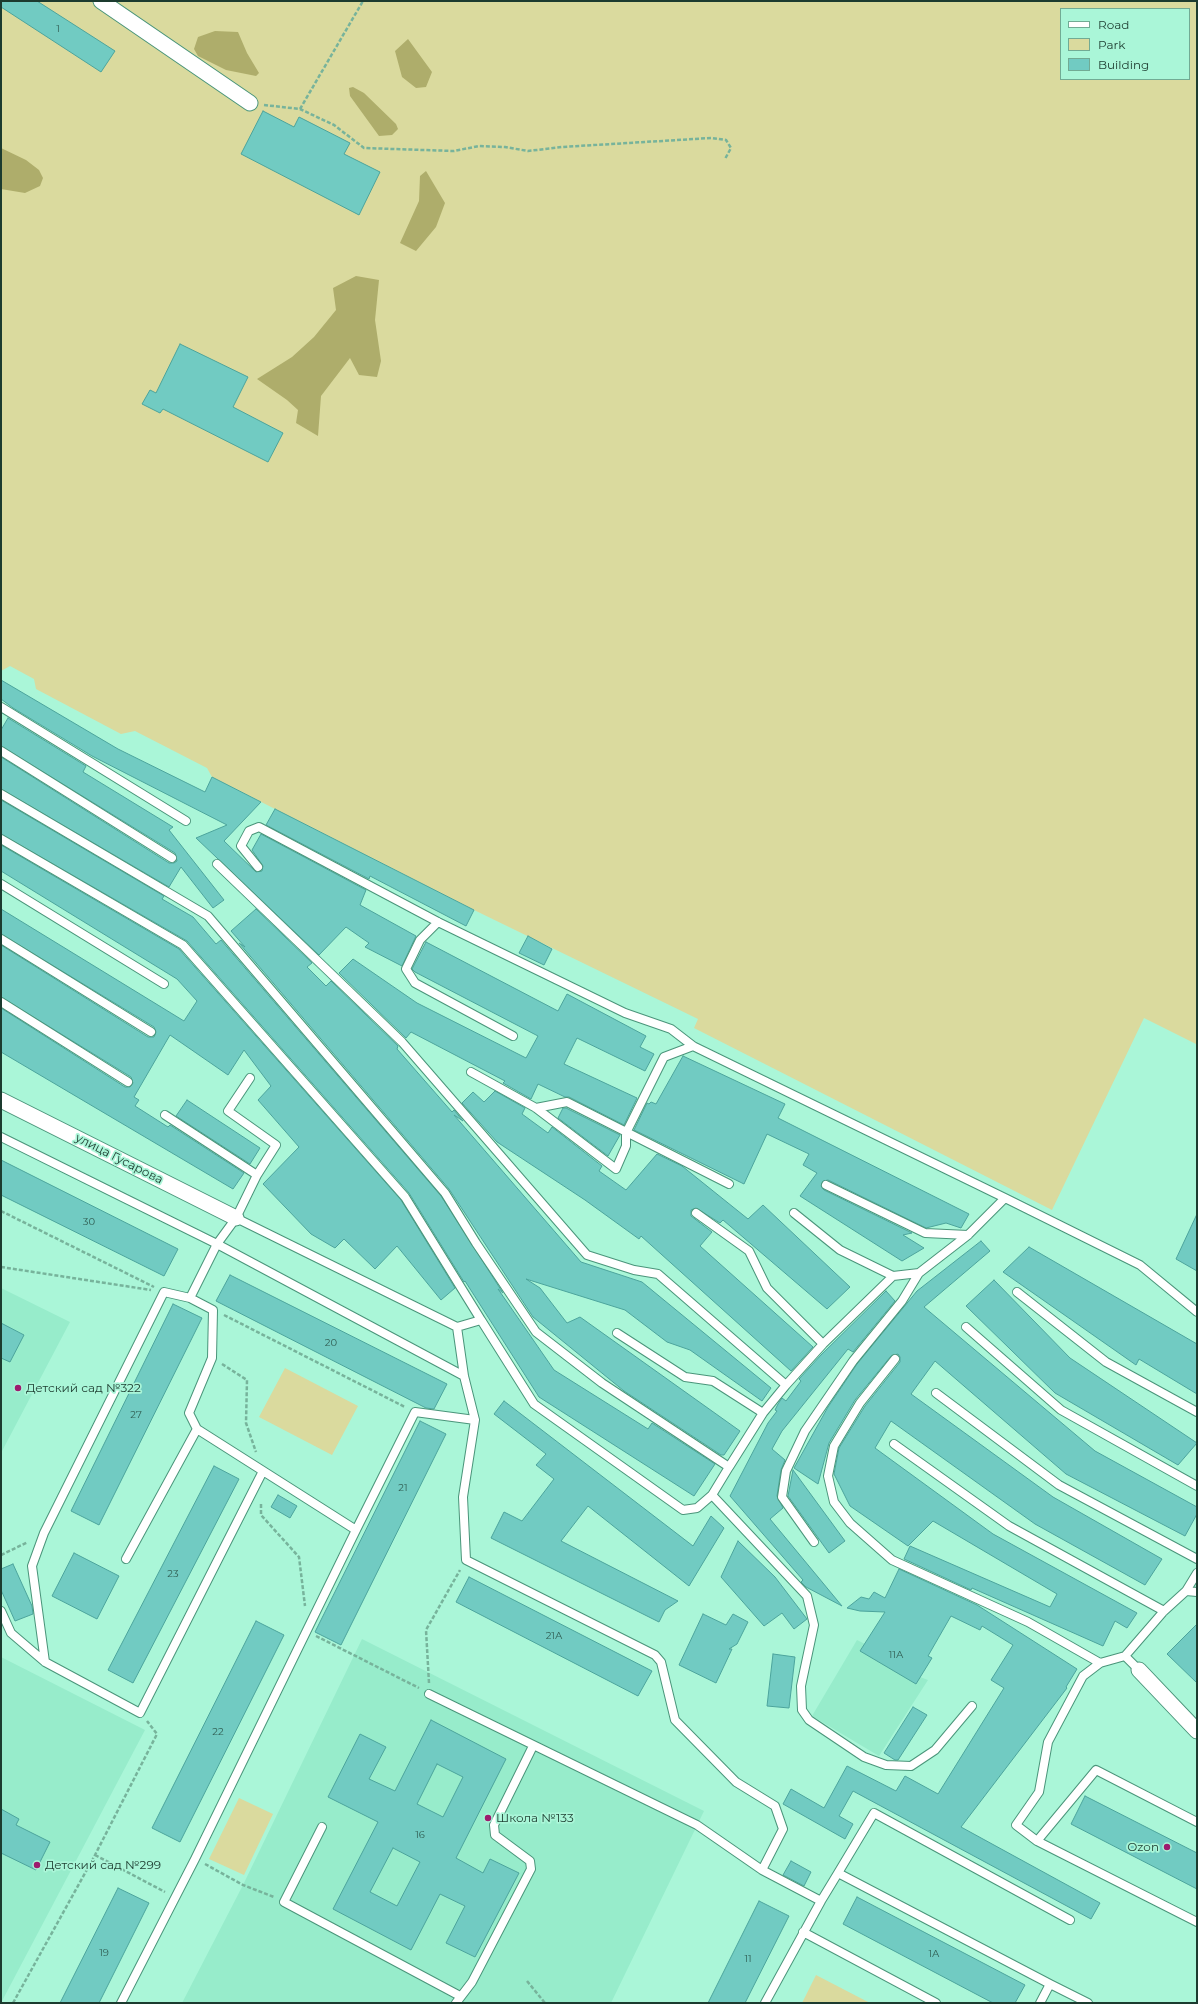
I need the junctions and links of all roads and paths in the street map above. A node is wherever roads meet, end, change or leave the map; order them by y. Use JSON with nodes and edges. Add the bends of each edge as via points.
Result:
{"nodes":[{"id":1,"x":101,"y":1,"type":"edge"},
{"id":2,"x":363,"y":1,"type":"edge"},
{"id":3,"x":250,"y":103,"type":"joint"},
{"id":4,"x":300,"y":109,"type":"junction"},
{"id":5,"x":725,"y":159,"type":"dead end"},
{"id":6,"x":1,"y":707,"type":"edge"},
{"id":7,"x":1,"y":751,"type":"edge"},
{"id":8,"x":1,"y":794,"type":"edge"},
{"id":9,"x":186,"y":821,"type":"dead end"},
{"id":10,"x":1,"y":839,"type":"edge"},
{"id":11,"x":172,"y":858,"type":"dead end"},
{"id":12,"x":217,"y":864,"type":"dead end"},
{"id":13,"x":258,"y":867,"type":"dead end"},
{"id":14,"x":1,"y":884,"type":"edge"},
{"id":15,"x":438,"y":922,"type":"junction"},
{"id":16,"x":1,"y":939,"type":"edge"},
{"id":17,"x":164,"y":984,"type":"dead end"},
{"id":18,"x":1,"y":1002,"type":"edge"},
{"id":19,"x":151,"y":1032,"type":"dead end"},
{"id":20,"x":513,"y":1036,"type":"dead end"},
{"id":21,"x":693,"y":1046,"type":"junction"},
{"id":22,"x":470,"y":1072,"type":"dead end"},
{"id":23,"x":250,"y":1078,"type":"dead end"},
{"id":24,"x":128,"y":1082,"type":"dead end"},
{"id":25,"x":1,"y":1100,"type":"edge"},
{"id":26,"x":536,"y":1108,"type":"junction"},
{"id":27,"x":165,"y":1115,"type":"dead end"},
{"id":28,"x":626,"y":1133,"type":"junction"},
{"id":29,"x":1,"y":1137,"type":"edge"},
{"id":30,"x":257,"y":1175,"type":"junction"},
{"id":31,"x":729,"y":1184,"type":"dead end"},
{"id":32,"x":826,"y":1185,"type":"dead end"},
{"id":33,"x":1005,"y":1198,"type":"junction"},
{"id":34,"x":1,"y":1211,"type":"edge"},
{"id":35,"x":696,"y":1213,"type":"dead end"},
{"id":36,"x":794,"y":1213,"type":"dead end"},
{"id":37,"x":236,"y":1218,"type":"junction"},
{"id":38,"x":968,"y":1235,"type":"junction"},
{"id":39,"x":217,"y":1244,"type":"junction"},
{"id":40,"x":1,"y":1267,"type":"edge"},
{"id":41,"x":919,"y":1273,"type":"junction"},
{"id":42,"x":894,"y":1276,"type":"junction"},
{"id":43,"x":164,"y":1292,"type":"junction"},
{"id":44,"x":1017,"y":1292,"type":"dead end"},
{"id":45,"x":190,"y":1298,"type":"junction"},
{"id":46,"x":213,"y":1310,"type":"junction"},
{"id":47,"x":1197,"y":1312,"type":"edge"},
{"id":48,"x":482,"y":1320,"type":"junction"},
{"id":49,"x":457,"y":1327,"type":"junction"},
{"id":50,"x":966,"y":1327,"type":"dead end"},
{"id":51,"x":617,"y":1333,"type":"dead end"},
{"id":52,"x":823,"y":1344,"type":"junction"},
{"id":53,"x":895,"y":1359,"type":"dead end"},
{"id":54,"x":464,"y":1376,"type":"junction"},
{"id":55,"x":786,"y":1385,"type":"junction"},
{"id":56,"x":936,"y":1393,"type":"dead end"},
{"id":57,"x":415,"y":1412,"type":"junction"},
{"id":58,"x":1197,"y":1412,"type":"edge"},
{"id":59,"x":763,"y":1413,"type":"junction"},
{"id":60,"x":475,"y":1420,"type":"junction"},
{"id":61,"x":197,"y":1429,"type":"junction"},
{"id":62,"x":894,"y":1444,"type":"dead end"},
{"id":63,"x":729,"y":1467,"type":"junction"},
{"id":64,"x":263,"y":1471,"type":"junction"},
{"id":65,"x":1197,"y":1486,"type":"edge"},
{"id":66,"x":712,"y":1495,"type":"junction"},
{"id":67,"x":356,"y":1530,"type":"junction"},
{"id":68,"x":44,"y":1534,"type":"junction"},
{"id":69,"x":814,"y":1542,"type":"dead end"},
{"id":70,"x":1,"y":1555,"type":"edge"},
{"id":71,"x":126,"y":1559,"type":"dead end"},
{"id":72,"x":1197,"y":1559,"type":"edge"},
{"id":73,"x":466,"y":1560,"type":"junction"},
{"id":74,"x":1197,"y":1573,"type":"edge"},
{"id":75,"x":1186,"y":1591,"type":"junction"},
{"id":76,"x":1197,"y":1592,"type":"edge"},
{"id":77,"x":1,"y":1611,"type":"edge"},
{"id":78,"x":1164,"y":1611,"type":"junction"},
{"id":79,"x":308,"y":1631,"type":"junction"},
{"id":80,"x":1125,"y":1656,"type":"junction"},
{"id":81,"x":45,"y":1662,"type":"junction"},
{"id":82,"x":1100,"y":1663,"type":"junction"},
{"id":83,"x":1139,"y":1670,"type":"joint"},
{"id":84,"x":429,"y":1694,"type":"junction"},
{"id":85,"x":972,"y":1706,"type":"dead end"},
{"id":86,"x":140,"y":1713,"type":"junction"},
{"id":87,"x":1197,"y":1731,"type":"edge"},
{"id":88,"x":533,"y":1746,"type":"junction"},
{"id":89,"x":1197,"y":1822,"type":"edge"},
{"id":90,"x":322,"y":1827,"type":"dead end"},
{"id":91,"x":1037,"y":1841,"type":"junction"},
{"id":92,"x":95,"y":1855,"type":"junction"},
{"id":93,"x":195,"y":1859,"type":"junction"},
{"id":94,"x":762,"y":1870,"type":"junction"},
{"id":95,"x":838,"y":1872,"type":"junction"},
{"id":96,"x":175,"y":1898,"type":"junction"},
{"id":97,"x":821,"y":1901,"type":"junction"},
{"id":98,"x":284,"y":1902,"type":"junction"},
{"id":99,"x":1070,"y":1920,"type":"dead end"},
{"id":100,"x":1197,"y":1922,"type":"edge"},
{"id":101,"x":803,"y":1932,"type":"junction"},
{"id":102,"x":527,"y":1981,"type":"dead end"},
{"id":103,"x":1050,"y":1984,"type":"junction"},
{"id":104,"x":458,"y":1999,"type":"edge"},
{"id":105,"x":14,"y":2003,"type":"edge"},
{"id":106,"x":121,"y":2003,"type":"edge"},
{"id":107,"x":545,"y":2003,"type":"edge"},
{"id":108,"x":765,"y":2003,"type":"edge"},
{"id":109,"x":936,"y":2003,"type":"edge"},
{"id":110,"x":1040,"y":2003,"type":"edge"},
{"id":111,"x":1088,"y":2003,"type":"edge"}],
"edges":[{"from":1,"to":3,"type":"street"},
{"from":2,"to":4,"type":"path"},
{"from":3,"to":4,"type":"path"},
{"from":4,"to":5,"type":"path","via":[[334,125],[364,148],[454,151],[479,146],[528,151],[711,138],[726,140],[731,148]]},
{"from":6,"to":9,"type":"lane"},
{"from":7,"to":11,"type":"lane"},
{"from":8,"to":63,"type":"lane","via":[[208,916],[445,1193],[536,1332],[602,1383]]},
{"from":10,"to":48,"type":"lane","via":[[183,945],[405,1197]]},
{"from":12,"to":55,"type":"lane","via":[[402,1042],[587,1255],[634,1270],[658,1274]]},
{"from":13,"to":15,"type":"lane","via":[[241,846],[249,831],[259,827]]},
{"from":14,"to":17,"type":"lane"},
{"from":15,"to":20,"type":"lane","via":[[420,940],[406,969],[414,983]]},
{"from":15,"to":21,"type":"lane","via":[[625,1013],[671,1029]]},
{"from":16,"to":19,"type":"lane"},
{"from":18,"to":24,"type":"lane"},
{"from":21,"to":28,"type":"lane","via":[[664,1057]]},
{"from":21,"to":33,"type":"lane"},
{"from":22,"to":26,"type":"lane"},
{"from":23,"to":30,"type":"lane","via":[[228,1111],[276,1145]]},
{"from":25,"to":37,"type":"street","name":"улица Гусарова"},
{"from":26,"to":28,"type":"lane","via":[[567,1102]]},
{"from":26,"to":28,"type":"lane","via":[[616,1169],[626,1146]]},
{"from":27,"to":30,"type":"lane"},
{"from":28,"to":31,"type":"lane"},
{"from":29,"to":39,"type":"lane"},
{"from":30,"to":37,"type":"lane"},
{"from":32,"to":38,"type":"lane","via":[[925,1233]]},
{"from":33,"to":38,"type":"lane"},
{"from":33,"to":47,"type":"lane","via":[[1140,1265]]},
{"from":34,"to":43,"type":"path"},
{"from":35,"to":52,"type":"lane","via":[[750,1251],[767,1288]]},
{"from":36,"to":42,"type":"lane","via":[[840,1250]]},
{"from":37,"to":39,"type":"lane"},
{"from":37,"to":49,"type":"lane"},
{"from":38,"to":41,"type":"lane"},
{"from":39,"to":45,"type":"lane"},
{"from":39,"to":54,"type":"lane"},
{"from":40,"to":43,"type":"path"},
{"from":41,"to":42,"type":"lane"},
{"from":41,"to":69,"type":"lane","via":[[902,1301],[852,1361],[805,1431],[786,1471],[782,1496]]},
{"from":42,"to":52,"type":"lane"},
{"from":43,"to":45,"type":"lane"},
{"from":43,"to":68,"type":"lane"},
{"from":44,"to":58,"type":"lane","via":[[1106,1362]]},
{"from":45,"to":46,"type":"lane"},
{"from":46,"to":57,"type":"path"},
{"from":46,"to":61,"type":"lane","via":[[212,1358],[188,1413]]},
{"from":48,"to":49,"type":"lane"},
{"from":48,"to":66,"type":"lane","via":[[534,1404],[683,1510],[697,1508]]},
{"from":49,"to":54,"type":"lane"},
{"from":50,"to":65,"type":"lane","via":[[1061,1410]]},
{"from":51,"to":59,"type":"lane","via":[[685,1377],[713,1381]]},
{"from":52,"to":55,"type":"lane"},
{"from":53,"to":82,"type":"lane","via":[[860,1403],[834,1446],[828,1476],[834,1502],[850,1523],[892,1560],[1028,1622]]},
{"from":54,"to":60,"type":"lane"},
{"from":55,"to":59,"type":"lane"},
{"from":56,"to":72,"type":"lane","via":[[1059,1485]]},
{"from":57,"to":60,"type":"lane"},
{"from":57,"to":67,"type":"lane"},
{"from":59,"to":63,"type":"lane"},
{"from":60,"to":73,"type":"lane","via":[[463,1497]]},
{"from":61,"to":64,"type":"lane"},
{"from":61,"to":71,"type":"lane"},
{"from":62,"to":78,"type":"lane","via":[[1009,1526]]},
{"from":63,"to":66,"type":"lane"},
{"from":64,"to":67,"type":"lane"},
{"from":64,"to":86,"type":"lane"},
{"from":66,"to":85,"type":"lane","via":[[807,1596],[814,1625],[801,1686],[802,1710],[809,1720],[864,1757],[886,1764],[911,1766],[935,1750]]},
{"from":67,"to":79,"type":"lane"},
{"from":68,"to":70,"type":"path"},
{"from":68,"to":81,"type":"lane","via":[[32,1566]]},
{"from":73,"to":84,"type":"path","via":[[426,1630]]},
{"from":73,"to":94,"type":"lane","via":[[654,1654],[661,1662],[675,1720],[736,1782],[776,1806],[783,1829]]},
{"from":74,"to":75,"type":"lane"},
{"from":75,"to":76,"type":"lane"},
{"from":75,"to":78,"type":"lane"},
{"from":77,"to":81,"type":"lane","via":[[11,1633]]},
{"from":78,"to":80,"type":"lane"},
{"from":79,"to":84,"type":"path"},
{"from":79,"to":93,"type":"lane"},
{"from":80,"to":82,"type":"lane"},
{"from":80,"to":83,"type":"lane"},
{"from":81,"to":86,"type":"lane"},
{"from":82,"to":91,"type":"lane","via":[[1083,1676],[1055,1728],[1048,1742],[1039,1792],[1016,1825]]},
{"from":83,"to":87,"type":"street"},
{"from":84,"to":88,"type":"lane"},
{"from":86,"to":92,"type":"path","via":[[157,1734]]},
{"from":88,"to":94,"type":"lane","via":[[697,1825]]},
{"from":88,"to":104,"type":"lane","via":[[494,1825],[495,1835],[530,1861],[531,1869],[472,1982]]},
{"from":89,"to":91,"type":"lane","via":[[1096,1770]]},
{"from":90,"to":98,"type":"lane"},
{"from":91,"to":100,"type":"lane"},
{"from":92,"to":96,"type":"path"},
{"from":92,"to":105,"type":"path"},
{"from":93,"to":96,"type":"lane"},
{"from":93,"to":98,"type":"path","via":[[243,1885]]},
{"from":94,"to":97,"type":"lane"},
{"from":95,"to":97,"type":"lane"},
{"from":95,"to":99,"type":"lane","via":[[874,1813]]},
{"from":95,"to":103,"type":"lane"},
{"from":96,"to":106,"type":"lane"},
{"from":97,"to":101,"type":"lane"},
{"from":98,"to":104,"type":"lane"},
{"from":101,"to":108,"type":"lane"},
{"from":101,"to":109,"type":"lane"},
{"from":102,"to":107,"type":"path"},
{"from":103,"to":110,"type":"lane"},
{"from":103,"to":111,"type":"lane"}]}
